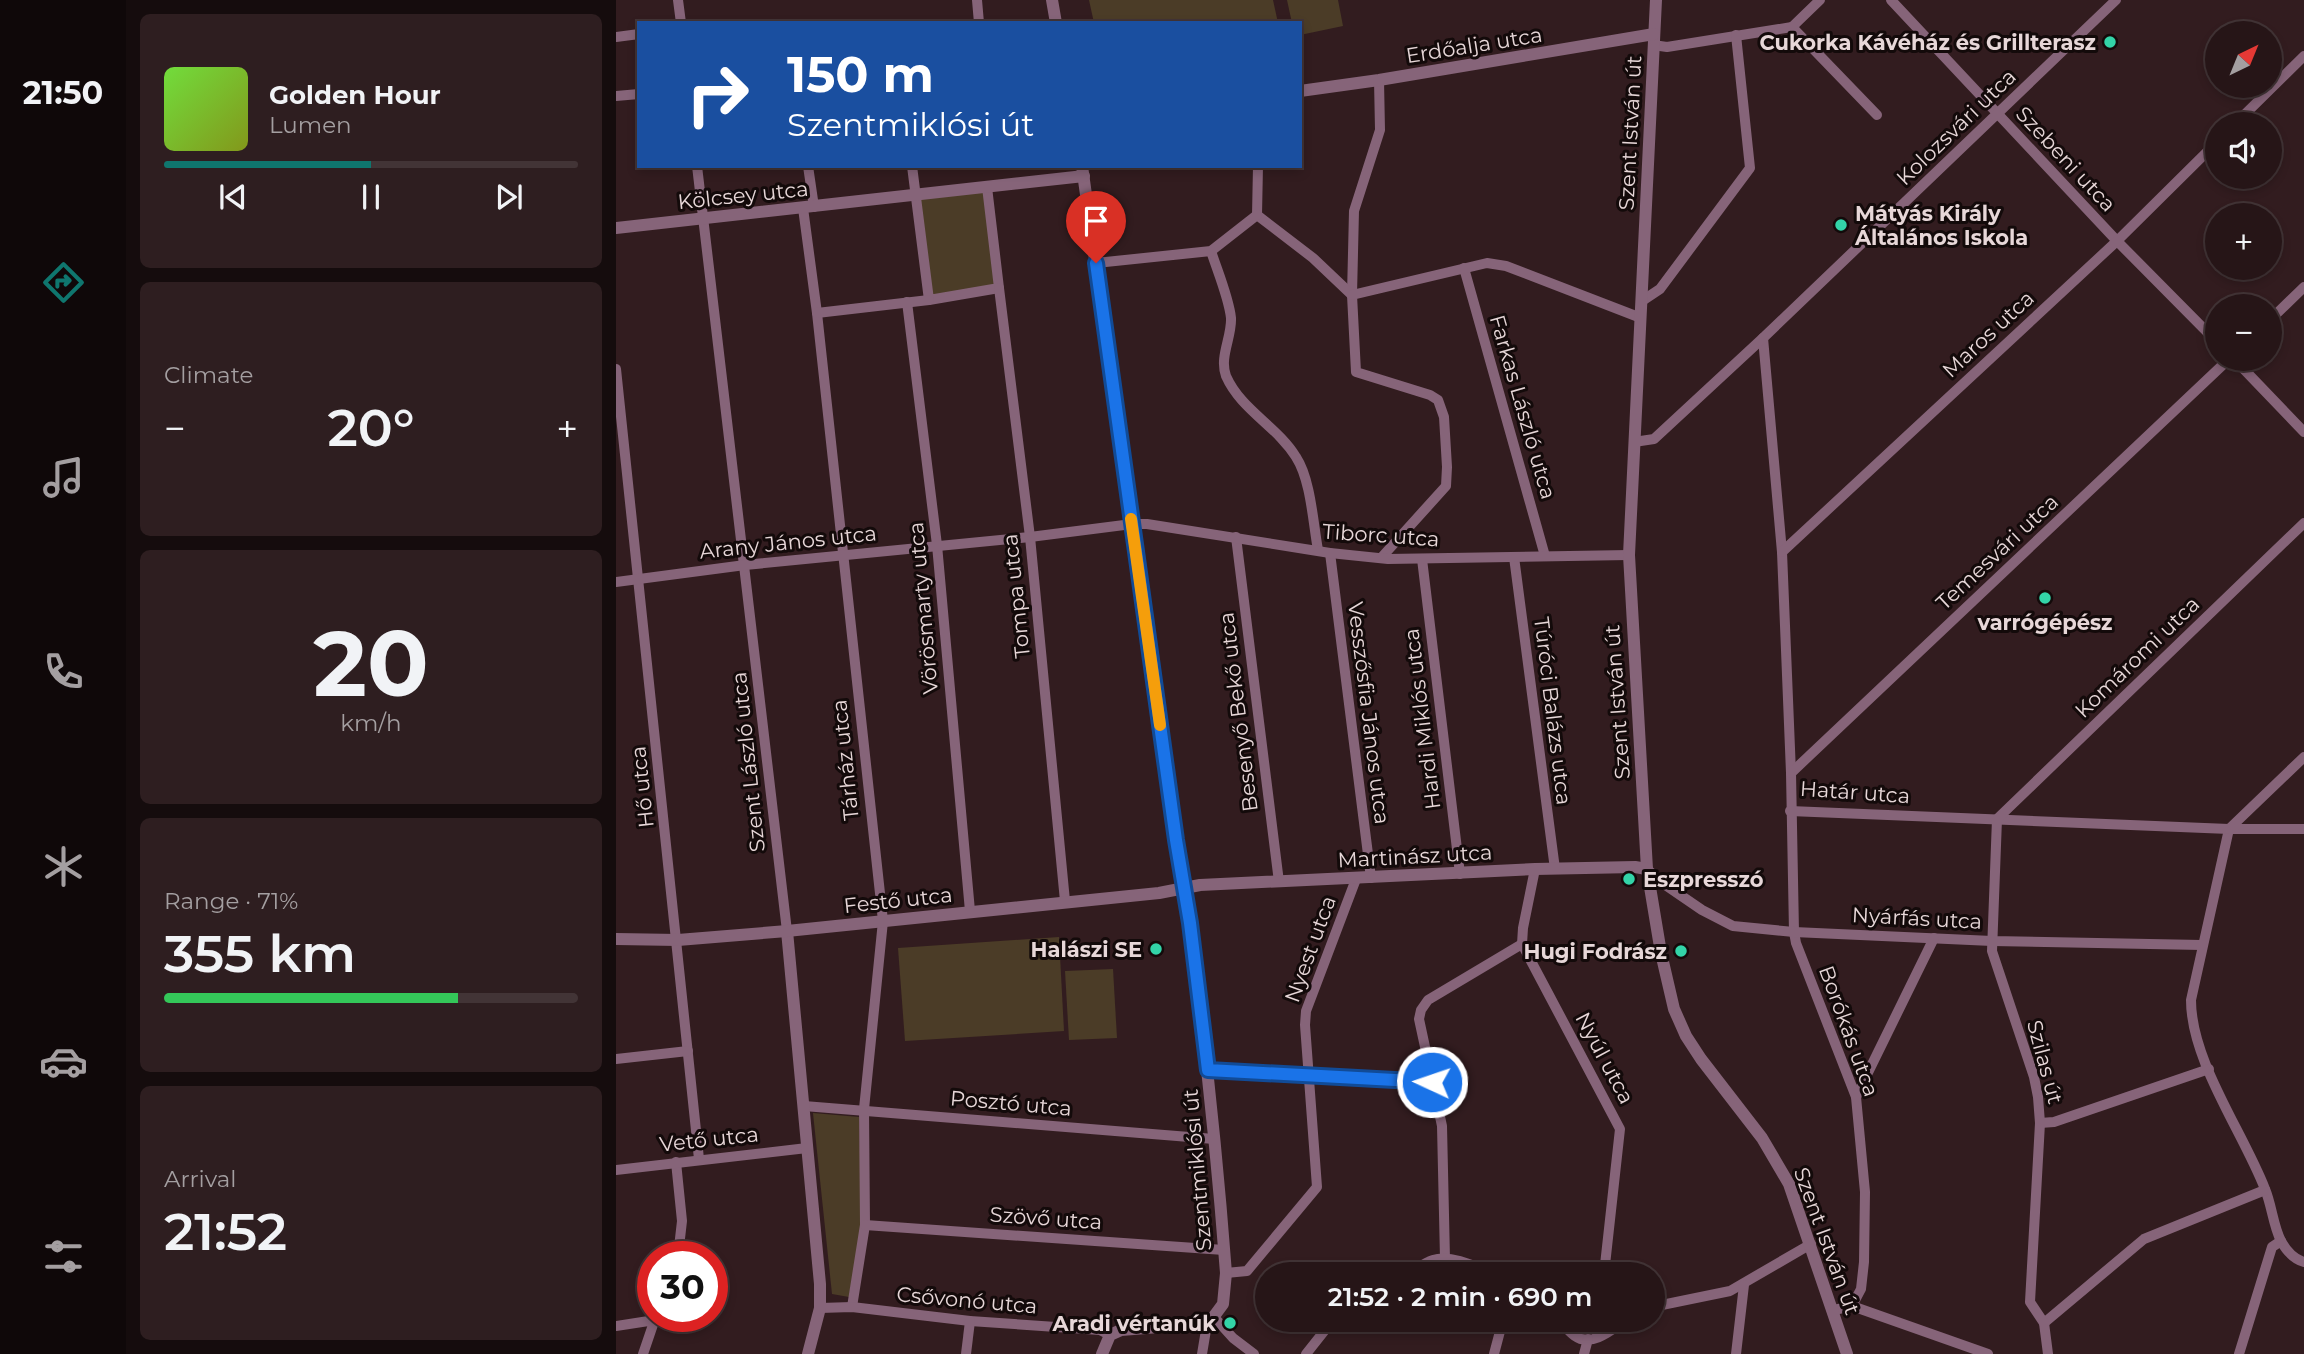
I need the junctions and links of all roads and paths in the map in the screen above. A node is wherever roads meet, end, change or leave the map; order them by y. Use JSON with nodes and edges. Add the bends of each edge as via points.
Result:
{"nodes":[{"id":1,"x":678,"y":0,"type":"edge"},
{"id":2,"x":977,"y":0,"type":"edge"},
{"id":3,"x":1052,"y":0,"type":"edge"},
{"id":4,"x":1656,"y":0,"type":"edge"},
{"id":5,"x":1820,"y":0,"type":"edge"},
{"id":6,"x":1891,"y":0,"type":"edge"},
{"id":7,"x":2116,"y":0,"type":"edge"},
{"id":8,"x":681,"y":21,"type":"edge"},
{"id":9,"x":979,"y":21,"type":"edge"},
{"id":10,"x":1056,"y":21,"type":"edge"},
{"id":11,"x":1792,"y":27,"type":"junction"},
{"id":12,"x":637,"y":34,"type":"edge"},
{"id":13,"x":1736,"y":36,"type":"junction"},
{"id":14,"x":616,"y":37,"type":"edge"},
{"id":15,"x":1653,"y":40,"type":"junction"},
{"id":16,"x":2304,"y":56,"type":"edge"},
{"id":17,"x":1379,"y":80,"type":"junction"},
{"id":18,"x":1302,"y":91,"type":"edge"},
{"id":19,"x":637,"y":94,"type":"edge"},
{"id":20,"x":616,"y":96,"type":"edge"},
{"id":21,"x":2247,"y":112,"type":"edge"},
{"id":22,"x":1997,"y":114,"type":"junction"},
{"id":23,"x":1877,"y":115,"type":"dead end"},
{"id":24,"x":2205,"y":154,"type":"edge"},
{"id":25,"x":697,"y":168,"type":"edge"},
{"id":26,"x":808,"y":168,"type":"edge"},
{"id":27,"x":912,"y":168,"type":"edge"},
{"id":28,"x":1258,"y":168,"type":"edge"},
{"id":29,"x":1083,"y":171,"type":"edge"},
{"id":30,"x":987,"y":187,"type":"junction"},
{"id":31,"x":916,"y":195,"type":"junction"},
{"id":32,"x":808,"y":208,"type":"junction"},
{"id":33,"x":1257,"y":215,"type":"junction"},
{"id":34,"x":702,"y":219,"type":"junction"},
{"id":35,"x":616,"y":228,"type":"edge"},
{"id":36,"x":2117,"y":241,"type":"junction"},
{"id":37,"x":1211,"y":251,"type":"junction"},
{"id":38,"x":1096,"y":263,"type":"junction"},
{"id":39,"x":1464,"y":268,"type":"junction"},
{"id":40,"x":2304,"y":287,"type":"edge"},
{"id":41,"x":999,"y":288,"type":"junction"},
{"id":42,"x":1352,"y":295,"type":"junction"},
{"id":43,"x":929,"y":299,"type":"junction"},
{"id":44,"x":1642,"y":301,"type":"junction"},
{"id":45,"x":907,"y":302,"type":"junction"},
{"id":46,"x":2282,"y":308,"type":"edge"},
{"id":47,"x":817,"y":313,"type":"junction"},
{"id":48,"x":1641,"y":318,"type":"junction"},
{"id":49,"x":2205,"y":330,"type":"edge"},
{"id":50,"x":1763,"y":338,"type":"junction"},
{"id":51,"x":616,"y":369,"type":"edge"},
{"id":52,"x":2216,"y":371,"type":"edge"},
{"id":53,"x":2246,"y":371,"type":"edge"},
{"id":54,"x":2304,"y":432,"type":"edge"},
{"id":55,"x":1634,"y":442,"type":"junction"},
{"id":56,"x":2304,"y":523,"type":"edge"},
{"id":57,"x":1132,"y":524,"type":"junction"},
{"id":58,"x":1030,"y":537,"type":"junction"},
{"id":59,"x":1236,"y":537,"type":"junction"},
{"id":60,"x":937,"y":545,"type":"junction"},
{"id":61,"x":1318,"y":550,"type":"junction"},
{"id":62,"x":1782,"y":552,"type":"junction"},
{"id":63,"x":1330,"y":553,"type":"junction"},
{"id":64,"x":1629,"y":555,"type":"junction"},
{"id":65,"x":842,"y":556,"type":"junction"},
{"id":66,"x":1545,"y":556,"type":"junction"},
{"id":67,"x":1514,"y":557,"type":"junction"},
{"id":68,"x":1381,"y":558,"type":"junction"},
{"id":69,"x":1422,"y":559,"type":"junction"},
{"id":70,"x":745,"y":565,"type":"junction"},
{"id":71,"x":638,"y":580,"type":"junction"},
{"id":72,"x":616,"y":582,"type":"edge"},
{"id":73,"x":2304,"y":757,"type":"edge"},
{"id":74,"x":1791,"y":773,"type":"junction"},
{"id":75,"x":1790,"y":811,"type":"junction"},
{"id":76,"x":1997,"y":819,"type":"junction"},
{"id":77,"x":2229,"y":829,"type":"junction"},
{"id":78,"x":2304,"y":829,"type":"edge"},
{"id":79,"x":1535,"y":869,"type":"junction"},
{"id":80,"x":1555,"y":869,"type":"junction"},
{"id":81,"x":1647,"y":869,"type":"junction"},
{"id":82,"x":1460,"y":874,"type":"junction"},
{"id":83,"x":1356,"y":878,"type":"junction"},
{"id":84,"x":1371,"y":878,"type":"junction"},
{"id":85,"x":1279,"y":882,"type":"junction"},
{"id":86,"x":1184,"y":888,"type":"junction"},
{"id":87,"x":1065,"y":901,"type":"junction"},
{"id":88,"x":970,"y":911,"type":"junction"},
{"id":89,"x":883,"y":921,"type":"junction"},
{"id":90,"x":787,"y":931,"type":"junction"},
{"id":91,"x":1794,"y":932,"type":"junction"},
{"id":92,"x":1934,"y":938,"type":"junction"},
{"id":93,"x":616,"y":939,"type":"edge"},
{"id":94,"x":678,"y":940,"type":"junction"},
{"id":95,"x":1992,"y":941,"type":"junction"},
{"id":96,"x":1522,"y":944,"type":"junction"},
{"id":97,"x":2202,"y":945,"type":"junction"},
{"id":98,"x":688,"y":1051,"type":"junction"},
{"id":99,"x":616,"y":1059,"type":"edge"},
{"id":100,"x":2208,"y":1069,"type":"junction"},
{"id":101,"x":1208,"y":1070,"type":"junction"},
{"id":102,"x":1310,"y":1076,"type":"junction"},
{"id":103,"x":1432,"y":1082,"type":"junction"},
{"id":104,"x":1856,"y":1097,"type":"junction"},
{"id":105,"x":804,"y":1106,"type":"junction"},
{"id":106,"x":864,"y":1109,"type":"junction"},
{"id":107,"x":2040,"y":1123,"type":"junction"},
{"id":108,"x":1214,"y":1139,"type":"junction"},
{"id":109,"x":807,"y":1148,"type":"junction"},
{"id":110,"x":699,"y":1159,"type":"junction"},
{"id":111,"x":676,"y":1162,"type":"junction"},
{"id":112,"x":616,"y":1170,"type":"edge"},
{"id":113,"x":2266,"y":1189,"type":"junction"},
{"id":114,"x":865,"y":1225,"type":"junction"},
{"id":115,"x":680,"y":1241,"type":"edge"},
{"id":116,"x":2281,"y":1241,"type":"junction"},
{"id":117,"x":1811,"y":1244,"type":"junction"},
{"id":118,"x":1224,"y":1250,"type":"junction"},
{"id":119,"x":1445,"y":1259,"type":"junction"},
{"id":120,"x":1430,"y":1262,"type":"edge"},
{"id":121,"x":1458,"y":1262,"type":"edge"},
{"id":122,"x":1605,"y":1262,"type":"edge"},
{"id":123,"x":2304,"y":1262,"type":"edge"},
{"id":124,"x":1226,"y":1273,"type":"junction"},
{"id":125,"x":1744,"y":1285,"type":"junction"},
{"id":126,"x":1665,"y":1304,"type":"edge"},
{"id":127,"x":1853,"y":1306,"type":"junction"},
{"id":128,"x":852,"y":1307,"type":"junction"},
{"id":129,"x":820,"y":1308,"type":"junction"},
{"id":130,"x":1834,"y":1310,"type":"junction"},
{"id":131,"x":970,"y":1321,"type":"junction"},
{"id":132,"x":1211,"y":1321,"type":"junction"},
{"id":133,"x":637,"y":1322,"type":"edge"},
{"id":134,"x":2044,"y":1323,"type":"junction"},
{"id":135,"x":616,"y":1326,"type":"edge"},
{"id":136,"x":650,"y":1332,"type":"edge"},
{"id":137,"x":1324,"y":1332,"type":"edge"},
{"id":138,"x":1500,"y":1332,"type":"edge"},
{"id":139,"x":1570,"y":1332,"type":"edge"},
{"id":140,"x":1594,"y":1332,"type":"edge"},
{"id":141,"x":1603,"y":1332,"type":"edge"},
{"id":142,"x":1110,"y":1335,"type":"junction"},
{"id":143,"x":1592,"y":1338,"type":"junction"},
{"id":144,"x":643,"y":1354,"type":"edge"},
{"id":145,"x":808,"y":1354,"type":"edge"},
{"id":146,"x":966,"y":1354,"type":"edge"},
{"id":147,"x":1102,"y":1354,"type":"edge"},
{"id":148,"x":1202,"y":1354,"type":"edge"},
{"id":149,"x":1254,"y":1354,"type":"edge"},
{"id":150,"x":1306,"y":1354,"type":"edge"},
{"id":151,"x":1494,"y":1354,"type":"edge"},
{"id":152,"x":1584,"y":1354,"type":"edge"},
{"id":153,"x":1736,"y":1354,"type":"edge"},
{"id":154,"x":1847,"y":1354,"type":"edge"},
{"id":155,"x":1988,"y":1354,"type":"edge"},
{"id":156,"x":2048,"y":1354,"type":"edge"},
{"id":157,"x":2239,"y":1354,"type":"edge"}],
"edges":[{"from":1,"to":8,"type":"street"},
{"from":2,"to":9,"type":"street"},
{"from":3,"to":10,"type":"street"},
{"from":4,"to":15,"type":"street","name":"Szent István út"},
{"from":5,"to":11,"type":"street"},
{"from":6,"to":22,"type":"street","name":"Szebeni utca"},
{"from":7,"to":22,"type":"street","name":"Kolozsvári utca"},
{"from":11,"to":13,"type":"street"},
{"from":11,"to":23,"type":"street"},
{"from":12,"to":14,"type":"street"},
{"from":13,"to":15,"type":"street","via":[[1667,47]]},
{"from":13,"to":44,"type":"street","via":[[1750,168],[1660,289]]},
{"from":15,"to":17,"type":"street","name":"Erdőalja utca"},
{"from":15,"to":44,"type":"street","name":"Szent István út"},
{"from":16,"to":21,"type":"street"},
{"from":17,"to":18,"type":"street","name":"Erdőalja utca"},
{"from":17,"to":42,"type":"street","via":[[1380,130],[1354,211]]},
{"from":19,"to":20,"type":"street"},
{"from":22,"to":36,"type":"street","name":"Szebeni utca"},
{"from":22,"to":50,"type":"street","name":"Kolozsvári utca"},
{"from":24,"to":36,"type":"street","name":"Maros utca"},
{"from":25,"to":34,"type":"street","name":"Szent László utca"},
{"from":26,"to":32,"type":"street","name":"Tárház utca"},
{"from":27,"to":31,"type":"street"},
{"from":28,"to":33,"type":"street"},
{"from":29,"to":30,"type":"street","name":"Kölcsey utca"},
{"from":29,"to":38,"type":"street","name":"Szentmiklósi út"},
{"from":30,"to":31,"type":"street","name":"Kölcsey utca"},
{"from":30,"to":41,"type":"street","name":"Tompa utca"},
{"from":31,"to":32,"type":"street","name":"Kölcsey utca"},
{"from":31,"to":43,"type":"street"},
{"from":32,"to":34,"type":"street","name":"Kölcsey utca"},
{"from":32,"to":47,"type":"street","name":"Tárház utca"},
{"from":33,"to":37,"type":"street"},
{"from":33,"to":42,"type":"street"},
{"from":34,"to":35,"type":"street","name":"Kölcsey utca"},
{"from":34,"to":70,"type":"street","name":"Szent László utca"},
{"from":36,"to":49,"type":"street","name":"Szebeni utca"},
{"from":36,"to":62,"type":"street","name":"Maros utca"},
{"from":37,"to":38,"type":"street"},
{"from":37,"to":61,"type":"street","via":[[1231,317],[1224,371],[1244,403],[1296,455],[1305,478]]},
{"from":38,"to":57,"type":"street","name":"Szentmiklósi út"},
{"from":39,"to":42,"type":"street"},
{"from":39,"to":48,"type":"street","via":[[1487,262],[1506,266]]},
{"from":39,"to":66,"type":"street","name":"Farkas László utca"},
{"from":40,"to":46,"type":"street"},
{"from":41,"to":43,"type":"street"},
{"from":41,"to":58,"type":"street","name":"Tompa utca"},
{"from":42,"to":68,"type":"street","via":[[1356,372],[1430,395],[1438,400],[1444,417],[1446,486]]},
{"from":43,"to":45,"type":"street"},
{"from":44,"to":48,"type":"street","name":"Szent István út"},
{"from":45,"to":47,"type":"street"},
{"from":45,"to":60,"type":"street","name":"Vörösmarty utca"},
{"from":47,"to":65,"type":"street","name":"Tárház utca"},
{"from":48,"to":55,"type":"street","name":"Szent István út"},
{"from":50,"to":55,"type":"street","name":"Kolozsvári utca","via":[[1654,439]]},
{"from":50,"to":62,"type":"street","name":"Határ utca"},
{"from":51,"to":71,"type":"street","name":"Hő utca"},
{"from":52,"to":74,"type":"street","name":"Temesvári utca"},
{"from":53,"to":54,"type":"street"},
{"from":55,"to":64,"type":"street","name":"Szent István út"},
{"from":56,"to":76,"type":"street","name":"Komáromi utca"},
{"from":57,"to":58,"type":"street","name":"Arany János utca"},
{"from":57,"to":59,"type":"street","name":"Tiborc utca"},
{"from":57,"to":86,"type":"street","name":"Szentmiklósi út"},
{"from":58,"to":60,"type":"street","name":"Arany János utca"},
{"from":58,"to":87,"type":"street","name":"Tompa utca"},
{"from":59,"to":61,"type":"street","name":"Tiborc utca"},
{"from":59,"to":85,"type":"street","name":"Besenyő Bekő utca"},
{"from":60,"to":65,"type":"street","name":"Arany János utca"},
{"from":60,"to":88,"type":"street","name":"Vörösmarty utca"},
{"from":61,"to":63,"type":"street","name":"Tiborc utca"},
{"from":62,"to":74,"type":"street","name":"Határ utca"},
{"from":63,"to":68,"type":"street","name":"Tiborc utca"},
{"from":63,"to":84,"type":"street","name":"Vesszősfia János utca"},
{"from":64,"to":66,"type":"street","name":"Tiborc utca"},
{"from":64,"to":81,"type":"street","name":"Szent István út"},
{"from":65,"to":70,"type":"street","name":"Arany János utca"},
{"from":65,"to":89,"type":"street","name":"Tárház utca"},
{"from":66,"to":67,"type":"street","name":"Tiborc utca"},
{"from":67,"to":69,"type":"street","name":"Tiborc utca"},
{"from":67,"to":80,"type":"street","name":"Túróci Balázs utca"},
{"from":68,"to":69,"type":"street","name":"Tiborc utca"},
{"from":69,"to":82,"type":"street","name":"Hardi Miklós utca"},
{"from":70,"to":71,"type":"street","name":"Arany János utca"},
{"from":70,"to":90,"type":"street","name":"Szent László utca"},
{"from":71,"to":72,"type":"street","name":"Arany János utca"},
{"from":71,"to":94,"type":"street","name":"Hő utca"},
{"from":73,"to":77,"type":"street"},
{"from":74,"to":75,"type":"street","name":"Határ utca"},
{"from":75,"to":76,"type":"street","name":"Határ utca"},
{"from":75,"to":91,"type":"street","name":"Borókás utca"},
{"from":76,"to":77,"type":"street","name":"Határ utca"},
{"from":76,"to":95,"type":"street","name":"Szilas út"},
{"from":77,"to":78,"type":"street","name":"Határ utca"},
{"from":77,"to":97,"type":"street"},
{"from":79,"to":80,"type":"street","name":"Martinász utca"},
{"from":79,"to":82,"type":"street","name":"Martinász utca"},
{"from":79,"to":96,"type":"street"},
{"from":80,"to":81,"type":"street","name":"Martinász utca"},
{"from":81,"to":91,"type":"street","name":"Nyárfás utca","via":[[1702,910],[1733,926]]},
{"from":81,"to":117,"type":"street","name":"Szent István út","via":[[1674,1009],[1701,1059],[1777,1162]]},
{"from":82,"to":84,"type":"street","name":"Martinász utca"},
{"from":83,"to":84,"type":"street","name":"Martinász utca"},
{"from":83,"to":85,"type":"street","name":"Martinász utca"},
{"from":83,"to":102,"type":"street","name":"Nyest utca","via":[[1306,1011]]},
{"from":85,"to":86,"type":"street","name":"Martinász utca"},
{"from":86,"to":87,"type":"street","name":"Festő utca"},
{"from":86,"to":101,"type":"street","name":"Szentmiklósi út"},
{"from":87,"to":88,"type":"street","name":"Festő utca"},
{"from":88,"to":89,"type":"street","name":"Festő utca"},
{"from":89,"to":90,"type":"street","name":"Festő utca"},
{"from":89,"to":106,"type":"street","name":"Tárház utca"},
{"from":90,"to":94,"type":"street","name":"Festő utca"},
{"from":90,"to":105,"type":"street","name":"Szent László utca"},
{"from":91,"to":92,"type":"street","name":"Nyárfás utca"},
{"from":91,"to":104,"type":"street","name":"Borókás utca"},
{"from":92,"to":95,"type":"street","name":"Nyárfás utca"},
{"from":92,"to":104,"type":"street"},
{"from":93,"to":94,"type":"street","name":"Festő utca"},
{"from":94,"to":98,"type":"street","name":"Hő utca"},
{"from":95,"to":97,"type":"street","name":"Nyárfás utca"},
{"from":95,"to":107,"type":"street","name":"Szilas út","via":[[1993,957],[2034,1077]]},
{"from":96,"to":103,"type":"street","via":[[1429,1000],[1421,1010]]},
{"from":96,"to":122,"type":"street","name":"Nyúl utca","via":[[1620,1129]]},
{"from":97,"to":100,"type":"street","via":[[2190,1000],[2191,1019]]},
{"from":98,"to":99,"type":"street"},
{"from":98,"to":110,"type":"street","name":"Hő utca"},
{"from":100,"to":107,"type":"street"},
{"from":100,"to":113,"type":"street"},
{"from":101,"to":102,"type":"street"},
{"from":101,"to":108,"type":"street","name":"Szentmiklósi út"},
{"from":102,"to":103,"type":"street"},
{"from":102,"to":124,"type":"street","name":"Nyest utca","via":[[1317,1187],[1247,1271]]},
{"from":103,"to":119,"type":"street","via":[[1444,1141]]},
{"from":104,"to":127,"type":"street","name":"Borókás utca","via":[[1865,1192],[1864,1262],[1861,1289]]},
{"from":105,"to":106,"type":"street","name":"Posztó utca"},
{"from":105,"to":109,"type":"street","name":"Szent László utca"},
{"from":106,"to":108,"type":"street","name":"Posztó utca"},
{"from":106,"to":114,"type":"street","name":"Tárház utca"},
{"from":107,"to":134,"type":"street","name":"Szilas út","via":[[2030,1302]]},
{"from":108,"to":118,"type":"street","name":"Szentmiklósi út"},
{"from":109,"to":110,"type":"street","name":"Vető utca"},
{"from":109,"to":129,"type":"street","name":"Szent László utca"},
{"from":110,"to":111,"type":"street","name":"Vető utca"},
{"from":111,"to":112,"type":"street","name":"Vető utca"},
{"from":111,"to":115,"type":"street"},
{"from":113,"to":116,"type":"street"},
{"from":113,"to":134,"type":"street","via":[[2144,1239]]},
{"from":114,"to":118,"type":"street","name":"Szövő utca"},
{"from":114,"to":128,"type":"street","name":"Tárház utca"},
{"from":116,"to":123,"type":"street","via":[[2296,1260]]},
{"from":116,"to":157,"type":"street","via":[[2272,1247]]},
{"from":117,"to":125,"type":"street"},
{"from":117,"to":130,"type":"street","name":"Szent István út"},
{"from":118,"to":124,"type":"street","name":"Szentmiklósi út"},
{"from":119,"to":120,"type":"street"},
{"from":119,"to":121,"type":"street"},
{"from":124,"to":132,"type":"street","name":"Szentmiklósi út","via":[[1225,1295]]},
{"from":125,"to":126,"type":"street"},
{"from":125,"to":153,"type":"street"},
{"from":127,"to":130,"type":"street"},
{"from":127,"to":155,"type":"street"},
{"from":128,"to":129,"type":"street","name":"Csővonó utca"},
{"from":128,"to":131,"type":"street","name":"Csővonó utca"},
{"from":129,"to":145,"type":"street","name":"Szent László utca"},
{"from":130,"to":154,"type":"street","name":"Szent István út"},
{"from":131,"to":142,"type":"street","name":"Csővonó utca","via":[[1100,1330]]},
{"from":131,"to":146,"type":"street"},
{"from":132,"to":142,"type":"street"},
{"from":132,"to":148,"type":"street"},
{"from":132,"to":149,"type":"street"},
{"from":133,"to":135,"type":"street"},
{"from":134,"to":156,"type":"street","name":"Szilas út"},
{"from":136,"to":144,"type":"street"},
{"from":137,"to":150,"type":"street"},
{"from":138,"to":151,"type":"street"},
{"from":139,"to":143,"type":"street","via":[[1576,1338]]},
{"from":140,"to":143,"type":"street"},
{"from":141,"to":143,"type":"street"},
{"from":142,"to":147,"type":"street"},
{"from":143,"to":152,"type":"street"}]}
